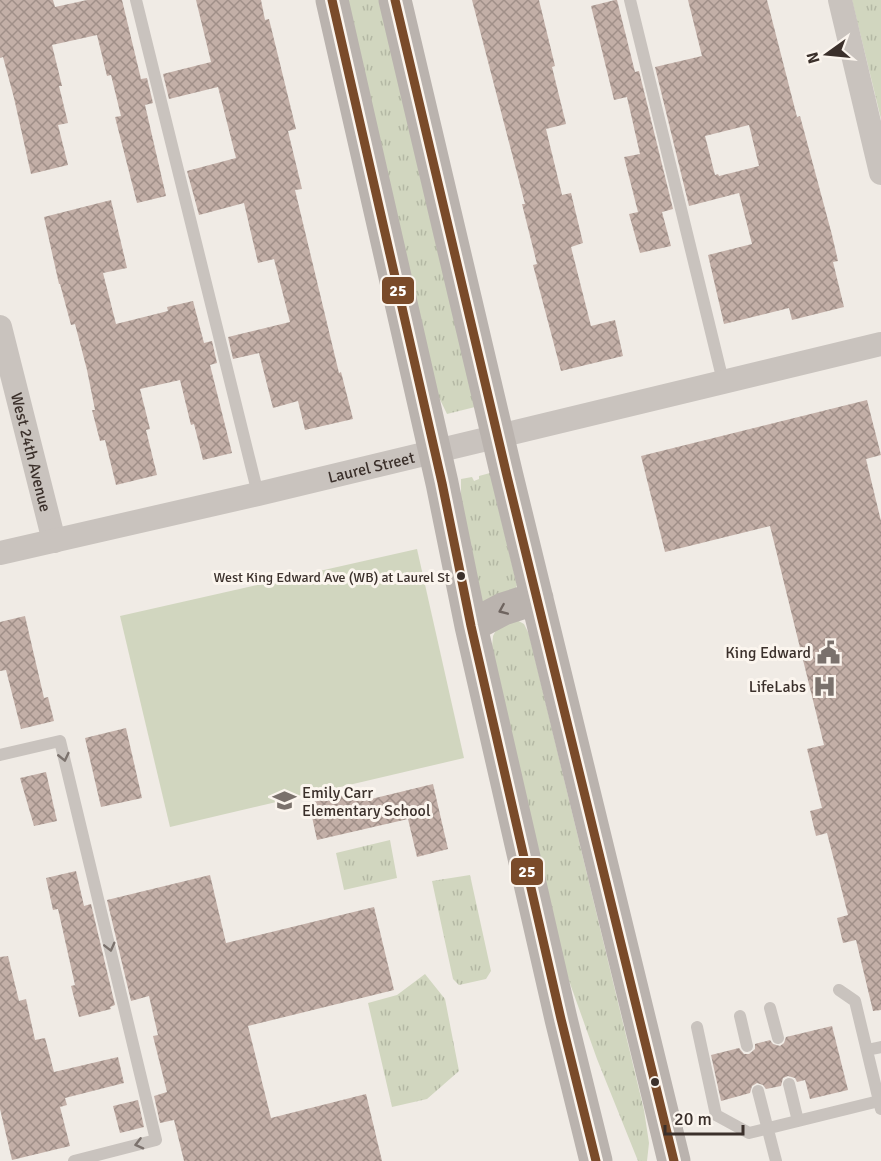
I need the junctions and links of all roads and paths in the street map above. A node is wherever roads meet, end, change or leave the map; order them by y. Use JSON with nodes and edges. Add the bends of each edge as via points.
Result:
{"nodes":[{"id":1,"x":136,"y":0,"type":"edge"},
{"id":2,"x":332,"y":0,"type":"edge"},
{"id":3,"x":395,"y":0,"type":"edge"},
{"id":4,"x":630,"y":0,"type":"edge"},
{"id":5,"x":840,"y":0,"type":"edge"},
{"id":6,"x":881,"y":173,"type":"edge"},
{"id":7,"x":0,"y":327,"type":"edge"},
{"id":8,"x":881,"y":344,"type":"edge"},
{"id":9,"x":4,"y":357,"type":"edge"},
{"id":10,"x":723,"y":381,"type":"junction"},
{"id":11,"x":498,"y":435,"type":"junction"},
{"id":12,"x":434,"y":451,"type":"junction"},
{"id":13,"x":258,"y":494,"type":"junction"},
{"id":14,"x":54,"y":541,"type":"junction"},
{"id":15,"x":0,"y":553,"type":"edge"},
{"id":16,"x":537,"y":598,"type":"junction"},
{"id":17,"x":471,"y":626,"type":"junction"},
{"id":18,"x":0,"y":755,"type":"edge"},
{"id":19,"x":839,"y":990,"type":"dead end"},
{"id":20,"x":770,"y":1008,"type":"dead end"},
{"id":21,"x":740,"y":1016,"type":"dead end"},
{"id":22,"x":697,"y":1027,"type":"dead end"},
{"id":23,"x":778,"y":1038,"type":"dead end"},
{"id":24,"x":747,"y":1046,"type":"dead end"},
{"id":25,"x":881,"y":1047,"type":"edge"},
{"id":26,"x":867,"y":1050,"type":"junction"},
{"id":27,"x":789,"y":1084,"type":"dead end"},
{"id":28,"x":758,"y":1091,"type":"dead end"},
{"id":29,"x":880,"y":1105,"type":"edge"},
{"id":30,"x":798,"y":1121,"type":"junction"},
{"id":31,"x":768,"y":1128,"type":"junction"},
{"id":32,"x":74,"y":1161,"type":"edge"},
{"id":33,"x":596,"y":1161,"type":"edge"},
{"id":34,"x":674,"y":1161,"type":"edge"},
{"id":35,"x":776,"y":1161,"type":"edge"}],
"edges":[{"from":1,"to":13,"type":"lane"},
{"from":2,"to":12,"type":"main road"},
{"from":3,"to":11,"type":"main road"},
{"from":4,"to":10,"type":"lane"},
{"from":5,"to":6,"type":"street"},
{"from":7,"to":9,"type":"street","name":"West 24th Avenue"},
{"from":8,"to":10,"type":"street","name":"Laurel Street"},
{"from":9,"to":14,"type":"street","name":"West 24th Avenue"},
{"from":10,"to":11,"type":"street","name":"Laurel Street"},
{"from":11,"to":12,"type":"street","name":"Laurel Street"},
{"from":11,"to":16,"type":"main road"},
{"from":12,"to":13,"type":"street","name":"Laurel Street"},
{"from":12,"to":17,"type":"main road"},
{"from":13,"to":14,"type":"street","name":"Laurel Street"},
{"from":14,"to":15,"type":"street","name":"Laurel Street"},
{"from":16,"to":17,"type":"main road","one_way":true,"via":[[503,609]]},
{"from":16,"to":34,"type":"main road"},
{"from":17,"to":33,"type":"main road"},
{"from":18,"to":32,"type":"lane","one_way":true,"via":[[60,741],[156,1140]]},
{"from":19,"to":26,"type":"lane","via":[[855,1001]]},
{"from":20,"to":23,"type":"lane"},
{"from":21,"to":24,"type":"lane"},
{"from":22,"to":31,"type":"lane","via":[[717,1115],[749,1133]]},
{"from":25,"to":26,"type":"lane"},
{"from":26,"to":29,"type":"lane"},
{"from":27,"to":30,"type":"lane"},
{"from":28,"to":31,"type":"lane"},
{"from":29,"to":30,"type":"lane"},
{"from":30,"to":31,"type":"lane"},
{"from":31,"to":35,"type":"lane"}]}
